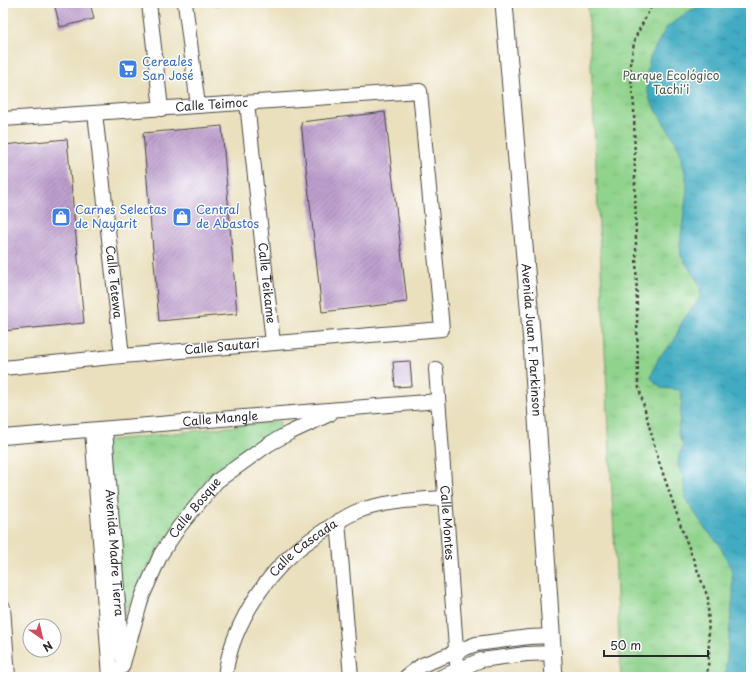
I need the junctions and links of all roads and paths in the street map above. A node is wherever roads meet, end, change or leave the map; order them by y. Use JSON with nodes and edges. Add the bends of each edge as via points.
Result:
{"nodes":[{"id":1,"x":148,"y":3,"type":"edge"},
{"id":2,"x":185,"y":3,"type":"edge"},
{"id":3,"x":504,"y":3,"type":"edge"},
{"id":4,"x":656,"y":3,"type":"edge"},
{"id":5,"x":651,"y":5,"type":"edge"},
{"id":6,"x":247,"y":103,"type":"junction"},
{"id":7,"x":198,"y":106,"type":"junction"},
{"id":8,"x":161,"y":109,"type":"junction"},
{"id":9,"x":95,"y":113,"type":"junction"},
{"id":10,"x":3,"y":119,"type":"edge"},
{"id":11,"x":442,"y":329,"type":"joint"},
{"id":12,"x":273,"y":343,"type":"junction"},
{"id":13,"x":122,"y":356,"type":"junction"},
{"id":14,"x":3,"y":368,"type":"edge"},
{"id":15,"x":436,"y":369,"type":"dead end"},
{"id":16,"x":438,"y":401,"type":"junction"},
{"id":17,"x":340,"y":409,"type":"junction"},
{"id":18,"x":98,"y":429,"type":"junction"},
{"id":19,"x":3,"y":437,"type":"edge"},
{"id":20,"x":445,"y":498,"type":"junction"},
{"id":21,"x":338,"y":520,"type":"junction"},
{"id":22,"x":3,"y":607,"type":"edge"},
{"id":23,"x":552,"y":636,"type":"junction"},
{"id":24,"x":456,"y":651,"type":"junction"},
{"id":25,"x":553,"y":653,"type":"junction"},
{"id":26,"x":458,"y":673,"type":"edge"},
{"id":27,"x":116,"y":674,"type":"edge"},
{"id":28,"x":8,"y":677,"type":"edge"},
{"id":29,"x":225,"y":677,"type":"edge"},
{"id":30,"x":350,"y":677,"type":"edge"},
{"id":31,"x":406,"y":677,"type":"edge"},
{"id":32,"x":441,"y":677,"type":"edge"},
{"id":33,"x":554,"y":677,"type":"edge"},
{"id":34,"x":707,"y":677,"type":"edge"}],
"edges":[{"from":1,"to":8,"type":"street"},
{"from":2,"to":7,"type":"street"},
{"from":3,"to":23,"type":"main road","name":"Avenida Juan F. Parkinson","via":[[532,343]]},
{"from":4,"to":5,"type":"path"},
{"from":5,"to":34,"type":"path","via":[[635,38],[630,65],[634,108],[638,384],[658,460],[708,598]]},
{"from":6,"to":7,"type":"street","name":"Calle Teimoc"},
{"from":6,"to":11,"type":"street","name":"Calle Teimoc","via":[[420,91]]},
{"from":6,"to":12,"type":"street","name":"Calle Teikame"},
{"from":7,"to":8,"type":"street","name":"Calle Teimoc"},
{"from":8,"to":9,"type":"street","name":"Calle Teimoc"},
{"from":9,"to":10,"type":"street","name":"Calle Teimoc"},
{"from":9,"to":13,"type":"street","name":"Calle Tetewa"},
{"from":11,"to":12,"type":"street","name":"Calle Sautari"},
{"from":12,"to":13,"type":"street","name":"Calle Sautari"},
{"from":13,"to":14,"type":"street","name":"Calle Sautari"},
{"from":15,"to":16,"type":"street","name":"Calle Montes"},
{"from":16,"to":17,"type":"street","name":"Calle Mangle"},
{"from":16,"to":20,"type":"street","name":"Calle Montes"},
{"from":17,"to":18,"type":"street","name":"Calle Mangle"},
{"from":17,"to":27,"type":"street","name":"Calle Bosque","via":[[269,444],[217,481],[179,527],[161,554],[142,597]]},
{"from":18,"to":19,"type":"street","name":"Calle Mangle"},
{"from":18,"to":27,"type":"street","name":"Avenida Madre Tierra"},
{"from":20,"to":21,"type":"street","name":"Calle Cascada","via":[[391,502]]},
{"from":20,"to":24,"type":"street","name":"Calle Montes"},
{"from":21,"to":29,"type":"street","name":"Calle Cascada","via":[[297,550],[273,574],[249,608],[227,662]]},
{"from":21,"to":30,"type":"street"},
{"from":22,"to":28,"type":"street"},
{"from":23,"to":24,"type":"street","via":[[476,644]]},
{"from":23,"to":25,"type":"main road","name":"Avenida Juan F. Parkinson"},
{"from":24,"to":26,"type":"street","name":"Calle Montes"},
{"from":24,"to":31,"type":"street","via":[[422,665]]},
{"from":25,"to":26,"type":"street","via":[[481,660]]},
{"from":25,"to":33,"type":"main road","name":"Avenida Juan F. Parkinson"},
{"from":26,"to":32,"type":"street"}]}
